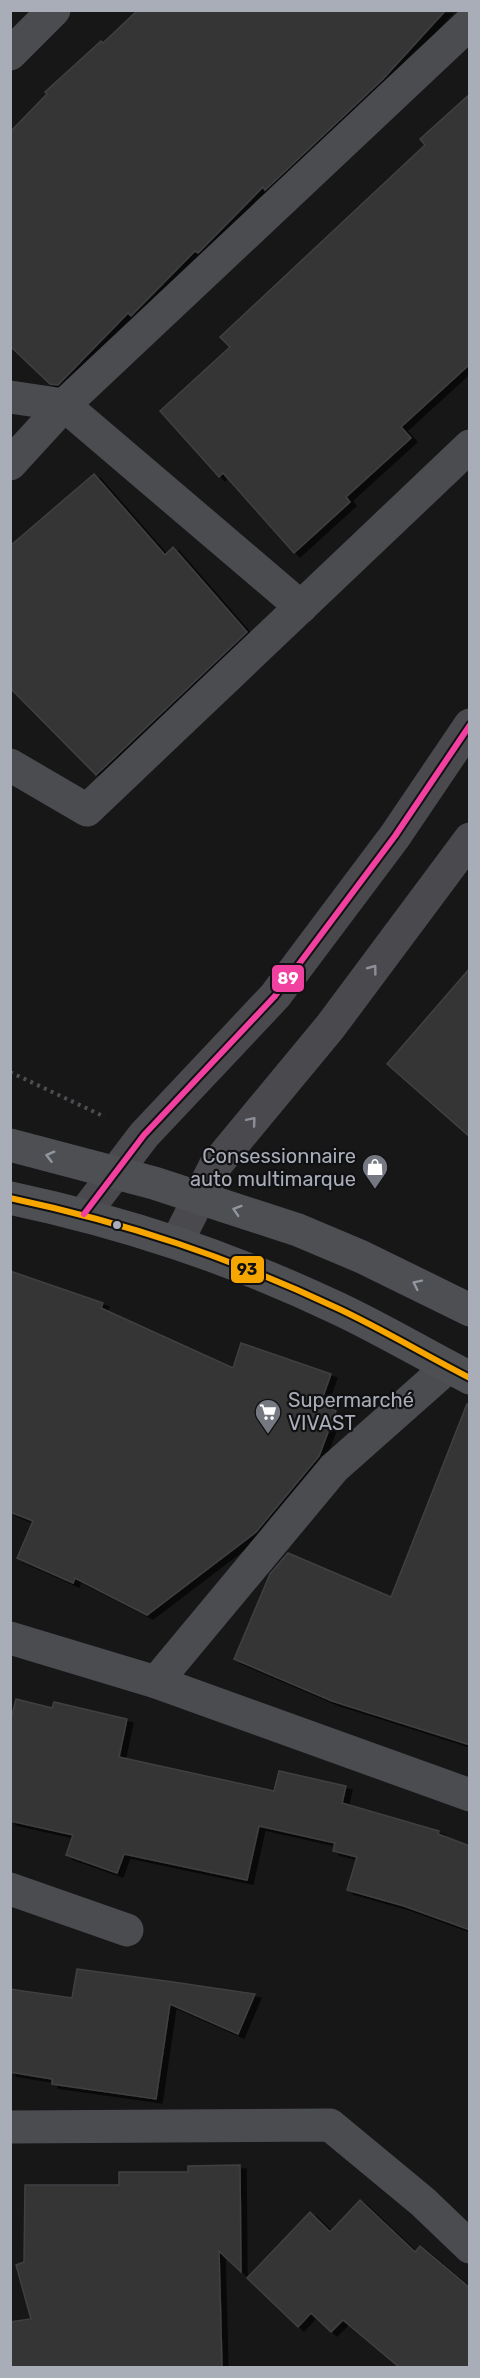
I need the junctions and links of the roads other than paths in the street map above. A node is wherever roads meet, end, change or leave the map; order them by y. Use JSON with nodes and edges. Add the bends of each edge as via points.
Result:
{"nodes":[{"id":1,"x":54,"y":10,"type":"edge"},
{"id":2,"x":470,"y":23,"type":"edge"},
{"id":3,"x":10,"y":54,"type":"edge"},
{"id":4,"x":10,"y":397,"type":"edge"},
{"id":5,"x":64,"y":405,"type":"junction"},
{"id":6,"x":470,"y":446,"type":"edge"},
{"id":7,"x":10,"y":464,"type":"edge"},
{"id":8,"x":301,"y":607,"type":"junction"},
{"id":9,"x":470,"y":725,"type":"edge"},
{"id":10,"x":10,"y":765,"type":"edge"},
{"id":11,"x":470,"y":838,"type":"edge"},
{"id":12,"x":10,"y":1145,"type":"edge"},
{"id":13,"x":116,"y":1173,"type":"junction"},
{"id":14,"x":10,"y":1198,"type":"edge"},
{"id":15,"x":199,"y":1198,"type":"junction"},
{"id":16,"x":84,"y":1214,"type":"junction"},
{"id":17,"x":177,"y":1242,"type":"junction"},
{"id":18,"x":470,"y":1310,"type":"edge"},
{"id":19,"x":459,"y":1373,"type":"edge"},
{"id":20,"x":10,"y":1638,"type":"edge"},
{"id":21,"x":156,"y":1682,"type":"junction"},
{"id":22,"x":470,"y":1795,"type":"edge"},
{"id":23,"x":10,"y":1889,"type":"edge"},
{"id":24,"x":127,"y":1930,"type":"dead end"},
{"id":25,"x":10,"y":2127,"type":"edge"},
{"id":26,"x":470,"y":2247,"type":"edge"}],
"edges":[{"from":1,"to":3,"type":"street"},
{"from":2,"to":5,"type":"street"},
{"from":4,"to":5,"type":"street"},
{"from":5,"to":7,"type":"street"},
{"from":5,"to":8,"type":"street"},
{"from":6,"to":8,"type":"street"},
{"from":8,"to":10,"type":"street","via":[[87,810]]},
{"from":9,"to":13,"type":"main road","via":[[395,836],[275,996],[144,1135]]},
{"from":15,"to":11,"type":"main road","one_way":true,"via":[[215,1166],[330,1027]]},
{"from":13,"to":12,"type":"main road","one_way":true},
{"from":13,"to":15,"type":"main road"},
{"from":13,"to":16,"type":"main road"},
{"from":14,"to":16,"type":"main road"},
{"from":15,"to":17,"type":"main road"},
{"from":18,"to":15,"type":"main road","one_way":true,"via":[[298,1230]]},
{"from":16,"to":17,"type":"main road"},
{"from":17,"to":19,"type":"main road","via":[[338,1308]]},
{"from":19,"to":21,"type":"street","via":[[334,1468]]},
{"from":20,"to":21,"type":"street"},
{"from":21,"to":22,"type":"street"},
{"from":23,"to":24,"type":"street"},
{"from":25,"to":26,"type":"street","via":[[330,2125],[423,2202]]}]}
